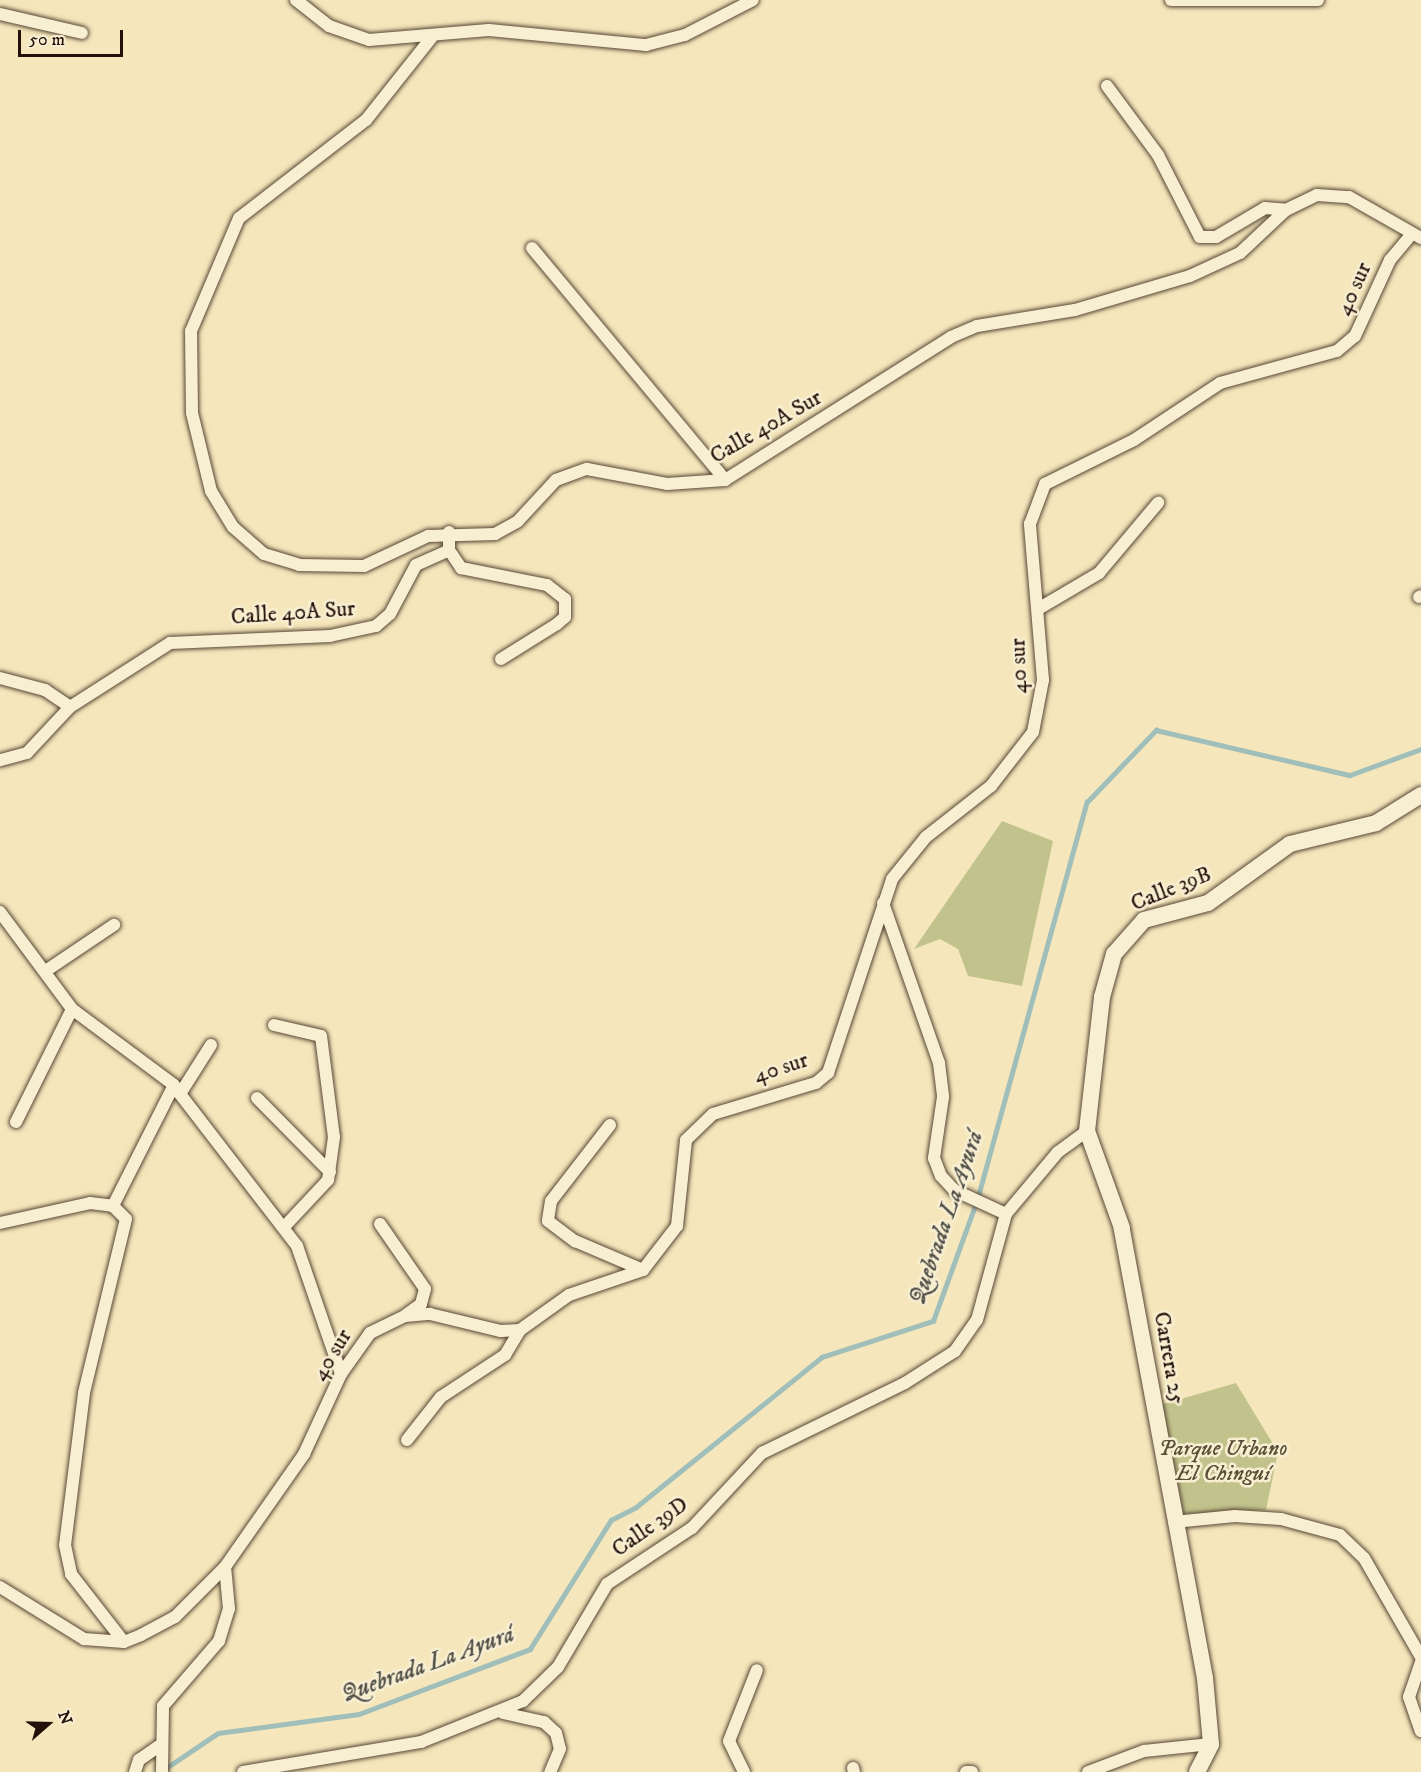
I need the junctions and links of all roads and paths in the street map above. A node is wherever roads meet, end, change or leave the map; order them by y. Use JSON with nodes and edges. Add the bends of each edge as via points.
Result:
{"nodes":[{"id":1,"x":753,"y":0,"type":"edge"},
{"id":2,"x":1171,"y":0,"type":"edge"},
{"id":3,"x":1317,"y":0,"type":"edge"},
{"id":4,"x":301,"y":4,"type":"edge"},
{"id":5,"x":0,"y":14,"type":"edge"},
{"id":6,"x":82,"y":33,"type":"dead end"},
{"id":7,"x":432,"y":37,"type":"junction"},
{"id":8,"x":1107,"y":86,"type":"dead end"},
{"id":9,"x":1286,"y":210,"type":"junction"},
{"id":10,"x":1415,"y":237,"type":"edge"},
{"id":11,"x":532,"y":248,"type":"dead end"},
{"id":12,"x":725,"y":480,"type":"junction"},
{"id":13,"x":1158,"y":503,"type":"dead end"},
{"id":14,"x":449,"y":532,"type":"junction"},
{"id":15,"x":449,"y":550,"type":"junction"},
{"id":16,"x":1038,"y":609,"type":"junction"},
{"id":17,"x":501,"y":659,"type":"dead end"},
{"id":18,"x":0,"y":678,"type":"edge"},
{"id":19,"x":70,"y":707,"type":"junction"},
{"id":20,"x":0,"y":760,"type":"edge"},
{"id":21,"x":1421,"y":795,"type":"edge"},
{"id":22,"x":883,"y":903,"type":"junction"},
{"id":23,"x":0,"y":912,"type":"edge"},
{"id":24,"x":114,"y":925,"type":"dead end"},
{"id":25,"x":47,"y":970,"type":"junction"},
{"id":26,"x":72,"y":1009,"type":"junction"},
{"id":27,"x":274,"y":1025,"type":"dead end"},
{"id":28,"x":212,"y":1046,"type":"dead end"},
{"id":29,"x":177,"y":1089,"type":"junction"},
{"id":30,"x":257,"y":1098,"type":"dead end"},
{"id":31,"x":16,"y":1122,"type":"dead end"},
{"id":32,"x":610,"y":1125,"type":"dead end"},
{"id":33,"x":1088,"y":1131,"type":"junction"},
{"id":34,"x":330,"y":1172,"type":"junction"},
{"id":35,"x":113,"y":1206,"type":"junction"},
{"id":36,"x":1006,"y":1214,"type":"junction"},
{"id":37,"x":0,"y":1223,"type":"edge"},
{"id":38,"x":380,"y":1224,"type":"dead end"},
{"id":39,"x":284,"y":1227,"type":"junction"},
{"id":40,"x":643,"y":1270,"type":"junction"},
{"id":41,"x":405,"y":1316,"type":"junction"},
{"id":42,"x":520,"y":1330,"type":"junction"},
{"id":43,"x":341,"y":1374,"type":"junction"},
{"id":44,"x":406,"y":1440,"type":"dead end"},
{"id":45,"x":1174,"y":1522,"type":"junction"},
{"id":46,"x":225,"y":1567,"type":"junction"},
{"id":47,"x":0,"y":1587,"type":"edge"},
{"id":48,"x":124,"y":1642,"type":"junction"},
{"id":49,"x":1421,"y":1658,"type":"edge"},
{"id":50,"x":1421,"y":1662,"type":"edge"},
{"id":51,"x":757,"y":1670,"type":"dead end"},
{"id":52,"x":503,"y":1713,"type":"junction"},
{"id":53,"x":1421,"y":1731,"type":"edge"},
{"id":54,"x":1211,"y":1744,"type":"junction"},
{"id":55,"x":160,"y":1751,"type":"junction"},
{"id":56,"x":135,"y":1772,"type":"edge"},
{"id":57,"x":162,"y":1772,"type":"edge"},
{"id":58,"x":243,"y":1772,"type":"edge"},
{"id":59,"x":550,"y":1772,"type":"edge"},
{"id":60,"x":744,"y":1772,"type":"edge"},
{"id":61,"x":966,"y":1772,"type":"edge"},
{"id":62,"x":972,"y":1772,"type":"edge"},
{"id":63,"x":1088,"y":1772,"type":"edge"},
{"id":64,"x":1197,"y":1772,"type":"edge"}],
"edges":[{"from":1,"to":7,"type":"street","via":[[685,34],[646,45],[489,30]]},
{"from":2,"to":3,"type":"street"},
{"from":4,"to":7,"type":"street","via":[[329,26],[369,40]]},
{"from":5,"to":6,"type":"street"},
{"from":7,"to":14,"type":"street","via":[[366,120],[239,218],[191,331],[188,369],[197,451],[211,491],[232,527],[264,554],[299,565],[364,566]]},
{"from":8,"to":9,"type":"street","via":[[1158,154],[1200,237],[1230,230],[1265,208]]},
{"from":9,"to":10,"type":"street","name":"Calle 40A Sur","via":[[1317,195],[1349,197]]},
{"from":9,"to":12,"type":"street","name":"Calle 40A Sur","via":[[1240,253],[1190,276],[1075,310],[977,326],[951,337]]},
{"from":10,"to":16,"type":"street","name":"40 sur","via":[[1390,260],[1355,336],[1337,351],[1220,383],[1134,440],[1045,484],[1030,524]]},
{"from":11,"to":12,"type":"street"},
{"from":12,"to":14,"type":"street","name":"Calle 40A Sur","via":[[667,484],[587,469],[543,489],[509,529],[480,535]]},
{"from":13,"to":16,"type":"street","via":[[1099,573]]},
{"from":14,"to":15,"type":"street"},
{"from":15,"to":17,"type":"street","via":[[461,568],[547,585],[565,599],[565,616],[557,624]]},
{"from":15,"to":19,"type":"street","name":"Calle 40A Sur","via":[[421,559],[390,614],[361,632],[170,643]]},
{"from":16,"to":22,"type":"street","name":"40 sur","via":[[1043,680],[1033,732],[991,786],[906,857]]},
{"from":18,"to":19,"type":"street","via":[[45,690]]},
{"from":19,"to":20,"type":"street","name":"Calle 40A Sur","via":[[27,753]]},
{"from":21,"to":33,"type":"street","name":"Calle 39B","via":[[1376,823],[1290,844],[1223,895],[1144,921],[1127,933],[1114,954],[1102,997]]},
{"from":22,"to":36,"type":"street","via":[[939,1063],[944,1097],[934,1158],[954,1190]]},
{"from":22,"to":40,"type":"street","name":"40 sur","via":[[828,1073],[816,1083],[738,1104],[699,1123],[686,1140],[676,1226]]},
{"from":23,"to":25,"type":"street"},
{"from":24,"to":25,"type":"street"},
{"from":25,"to":26,"type":"street"},
{"from":26,"to":29,"type":"street"},
{"from":26,"to":31,"type":"street"},
{"from":27,"to":34,"type":"street","via":[[316,1032],[324,1043],[334,1137]]},
{"from":28,"to":29,"type":"street"},
{"from":29,"to":35,"type":"street"},
{"from":29,"to":39,"type":"street"},
{"from":30,"to":34,"type":"street"},
{"from":32,"to":40,"type":"street","via":[[551,1201],[548,1221],[575,1240]]},
{"from":33,"to":36,"type":"street","via":[[1059,1152]]},
{"from":33,"to":45,"type":"street","name":"Carrera 25","via":[[1122,1228]]},
{"from":34,"to":39,"type":"street","via":[[316,1197]]},
{"from":35,"to":37,"type":"street","via":[[59,1207]]},
{"from":35,"to":48,"type":"street","via":[[126,1219],[126,1233],[84,1393],[66,1553],[71,1574]]},
{"from":36,"to":52,"type":"street","name":"Calle 39D","via":[[977,1320],[956,1351],[904,1383],[762,1453],[692,1528],[607,1584],[545,1684]]},
{"from":38,"to":41,"type":"street","via":[[425,1289],[421,1304]]},
{"from":39,"to":43,"type":"street","via":[[313,1282]]},
{"from":40,"to":42,"type":"street","via":[[569,1295]]},
{"from":41,"to":42,"type":"street","name":"40 sur","via":[[430,1314],[501,1332]]},
{"from":41,"to":43,"type":"street","name":"40 sur","via":[[370,1333]]},
{"from":42,"to":44,"type":"street","via":[[499,1361],[441,1397]]},
{"from":43,"to":46,"type":"street","name":"40 sur","via":[[304,1454]]},
{"from":45,"to":49,"type":"street","via":[[1235,1516],[1281,1519],[1340,1535],[1364,1558]]},
{"from":45,"to":54,"type":"street","name":"Carrera 25","via":[[1205,1678]]},
{"from":46,"to":48,"type":"street","name":"40 sur","via":[[175,1617]]},
{"from":46,"to":55,"type":"street","via":[[229,1610],[219,1641],[163,1706]]},
{"from":47,"to":48,"type":"street","via":[[84,1638]]},
{"from":50,"to":53,"type":"street","via":[[1409,1684]]},
{"from":51,"to":60,"type":"street","via":[[729,1741]]},
{"from":52,"to":58,"type":"street","name":"Calle 39D","via":[[382,1751]]},
{"from":52,"to":59,"type":"street","via":[[544,1722],[556,1732],[560,1749]]},
{"from":54,"to":63,"type":"street","via":[[1144,1751]]},
{"from":54,"to":64,"type":"street"},
{"from":55,"to":56,"type":"street","via":[[139,1760]]},
{"from":55,"to":57,"type":"street"},
{"from":61,"to":62,"type":"street"}]}
